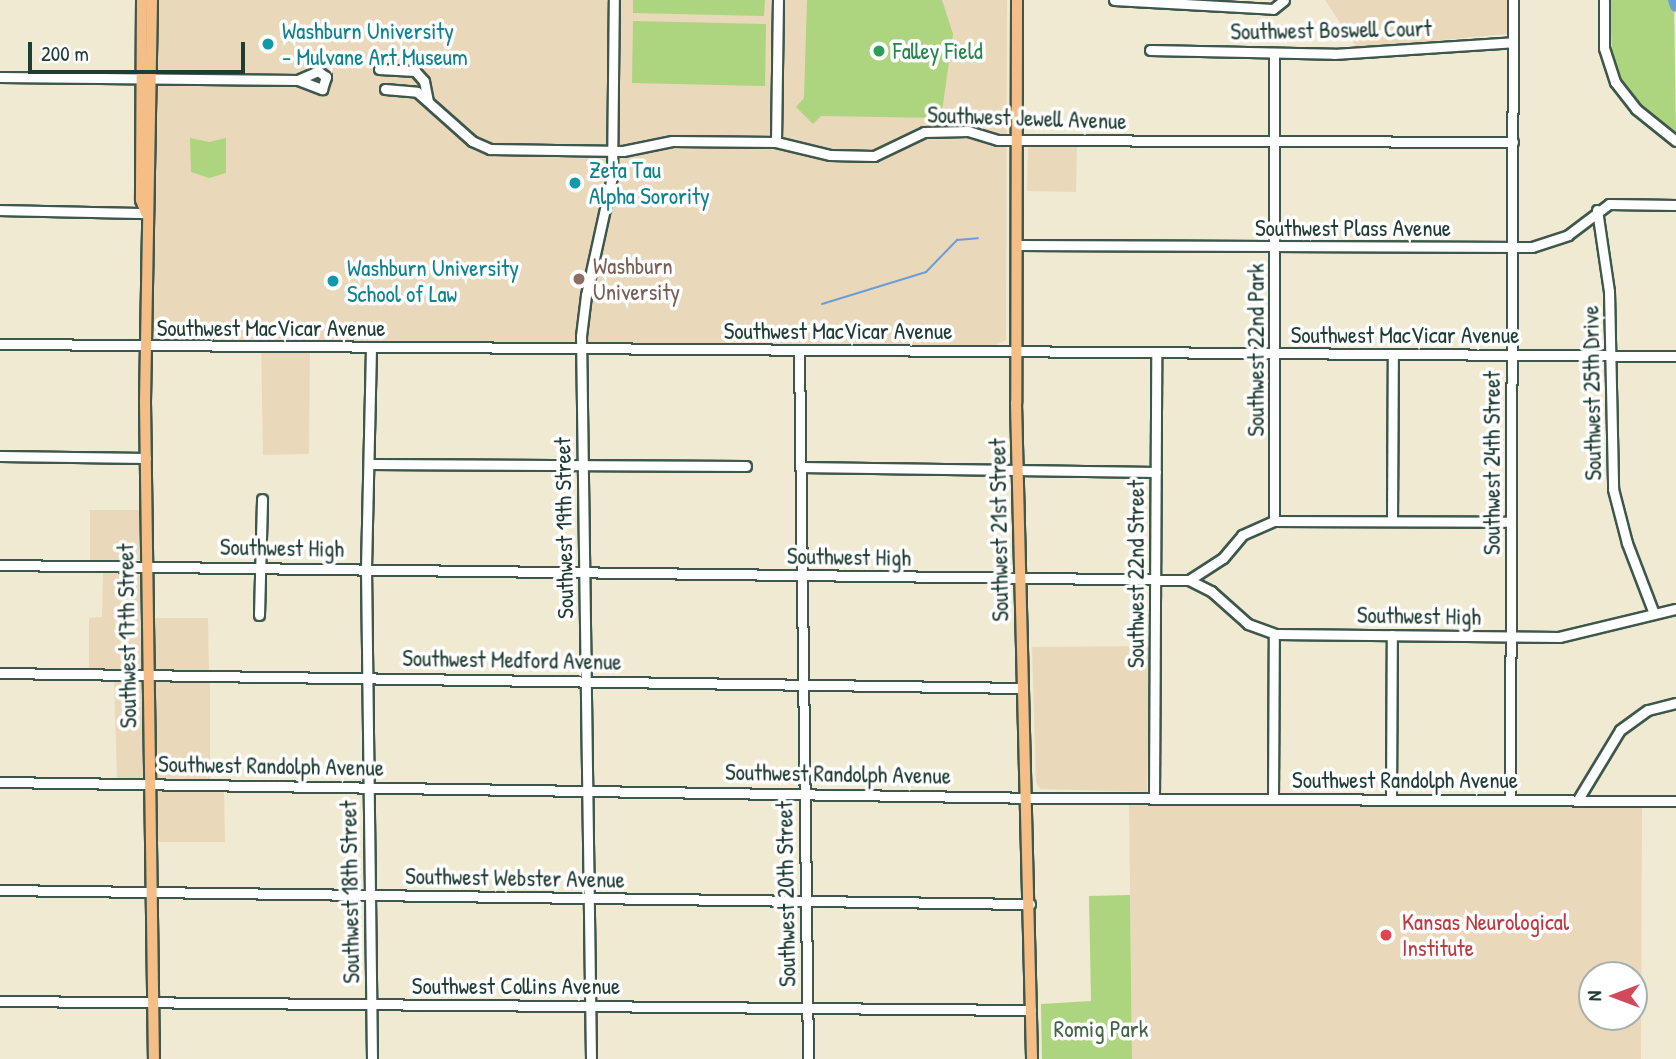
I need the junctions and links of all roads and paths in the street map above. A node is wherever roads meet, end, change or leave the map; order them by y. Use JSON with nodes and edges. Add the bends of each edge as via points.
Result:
{"nodes":[{"id":1,"x":142,"y":0,"type":"edge"},
{"id":2,"x":152,"y":0,"type":"edge"},
{"id":3,"x":614,"y":0,"type":"edge"},
{"id":4,"x":778,"y":0,"type":"edge"},
{"id":5,"x":1017,"y":0,"type":"edge"},
{"id":6,"x":1114,"y":0,"type":"edge"},
{"id":7,"x":1284,"y":0,"type":"edge"},
{"id":8,"x":1513,"y":0,"type":"edge"},
{"id":9,"x":1604,"y":0,"type":"edge"},
{"id":10,"x":1513,"y":42,"type":"junction"},
{"id":11,"x":1150,"y":50,"type":"dead end"},
{"id":12,"x":1275,"y":54,"type":"junction"},
{"id":13,"x":379,"y":69,"type":"dead end"},
{"id":14,"x":0,"y":77,"type":"edge"},
{"id":15,"x":147,"y":78,"type":"junction"},
{"id":16,"x":298,"y":80,"type":"dead end"},
{"id":17,"x":385,"y":89,"type":"dead end"},
{"id":18,"x":428,"y":101,"type":"junction"},
{"id":19,"x":1017,"y":139,"type":"junction"},
{"id":20,"x":1676,"y":141,"type":"edge"},
{"id":21,"x":776,"y":142,"type":"junction"},
{"id":22,"x":1275,"y":142,"type":"junction"},
{"id":23,"x":1513,"y":142,"type":"junction"},
{"id":24,"x":613,"y":152,"type":"junction"},
{"id":25,"x":1676,"y":205,"type":"edge"},
{"id":26,"x":0,"y":210,"type":"edge"},
{"id":27,"x":1597,"y":210,"type":"junction"},
{"id":28,"x":146,"y":213,"type":"junction"},
{"id":29,"x":1017,"y":245,"type":"junction"},
{"id":30,"x":1513,"y":247,"type":"junction"},
{"id":31,"x":1275,"y":248,"type":"junction"},
{"id":32,"x":0,"y":344,"type":"edge"},
{"id":33,"x":145,"y":346,"type":"junction"},
{"id":34,"x":371,"y":348,"type":"junction"},
{"id":35,"x":581,"y":349,"type":"junction"},
{"id":36,"x":799,"y":351,"type":"junction"},
{"id":37,"x":1017,"y":352,"type":"junction"},
{"id":38,"x":1156,"y":352,"type":"junction"},
{"id":39,"x":1275,"y":354,"type":"junction"},
{"id":40,"x":1393,"y":355,"type":"junction"},
{"id":41,"x":1511,"y":356,"type":"junction"},
{"id":42,"x":1609,"y":356,"type":"junction"},
{"id":43,"x":1676,"y":356,"type":"edge"},
{"id":44,"x":0,"y":456,"type":"edge"},
{"id":45,"x":146,"y":458,"type":"junction"},
{"id":46,"x":370,"y":464,"type":"junction"},
{"id":47,"x":582,"y":465,"type":"junction"},
{"id":48,"x":746,"y":466,"type":"dead end"},
{"id":49,"x":800,"y":467,"type":"junction"},
{"id":50,"x":1019,"y":470,"type":"junction"},
{"id":51,"x":1156,"y":472,"type":"junction"},
{"id":52,"x":262,"y":499,"type":"dead end"},
{"id":53,"x":1274,"y":521,"type":"junction"},
{"id":54,"x":1392,"y":521,"type":"junction"},
{"id":55,"x":1511,"y":523,"type":"junction"},
{"id":56,"x":0,"y":565,"type":"edge"},
{"id":57,"x":261,"y":566,"type":"junction"},
{"id":58,"x":147,"y":567,"type":"junction"},
{"id":59,"x":366,"y":568,"type":"junction"},
{"id":60,"x":584,"y":572,"type":"junction"},
{"id":61,"x":800,"y":575,"type":"junction"},
{"id":62,"x":1020,"y":578,"type":"junction"},
{"id":63,"x":1156,"y":580,"type":"junction"},
{"id":64,"x":1189,"y":580,"type":"junction"},
{"id":65,"x":1676,"y":609,"type":"edge"},
{"id":66,"x":1653,"y":611,"type":"junction"},
{"id":67,"x":260,"y":615,"type":"dead end"},
{"id":68,"x":1274,"y":634,"type":"junction"},
{"id":69,"x":1392,"y":635,"type":"junction"},
{"id":70,"x":1511,"y":637,"type":"junction"},
{"id":71,"x":0,"y":673,"type":"edge"},
{"id":72,"x":148,"y":675,"type":"junction"},
{"id":73,"x":368,"y":678,"type":"junction"},
{"id":74,"x":586,"y":679,"type":"junction"},
{"id":75,"x":802,"y":683,"type":"junction"},
{"id":76,"x":1023,"y":688,"type":"junction"},
{"id":77,"x":1676,"y":703,"type":"edge"},
{"id":78,"x":0,"y":782,"type":"edge"},
{"id":79,"x":151,"y":784,"type":"junction"},
{"id":80,"x":369,"y":786,"type":"junction"},
{"id":81,"x":587,"y":789,"type":"junction"},
{"id":82,"x":804,"y":792,"type":"junction"},
{"id":83,"x":1154,"y":796,"type":"junction"},
{"id":84,"x":1026,"y":797,"type":"junction"},
{"id":85,"x":1273,"y":798,"type":"junction"},
{"id":86,"x":1391,"y":799,"type":"junction"},
{"id":87,"x":1510,"y":800,"type":"junction"},
{"id":88,"x":1577,"y":801,"type":"junction"},
{"id":89,"x":1676,"y":801,"type":"edge"},
{"id":90,"x":0,"y":890,"type":"edge"},
{"id":91,"x":152,"y":892,"type":"junction"},
{"id":92,"x":370,"y":896,"type":"junction"},
{"id":93,"x":589,"y":898,"type":"junction"},
{"id":94,"x":805,"y":901,"type":"junction"},
{"id":95,"x":1030,"y":904,"type":"junction"},
{"id":96,"x":0,"y":1001,"type":"edge"},
{"id":97,"x":153,"y":1002,"type":"junction"},
{"id":98,"x":371,"y":1005,"type":"junction"},
{"id":99,"x":590,"y":1006,"type":"junction"},
{"id":100,"x":807,"y":1008,"type":"junction"},
{"id":101,"x":1031,"y":1010,"type":"junction"},
{"id":102,"x":154,"y":1059,"type":"edge"},
{"id":103,"x":372,"y":1059,"type":"edge"},
{"id":104,"x":591,"y":1059,"type":"edge"},
{"id":105,"x":808,"y":1059,"type":"edge"},
{"id":106,"x":1032,"y":1059,"type":"edge"}],
"edges":[{"from":1,"to":15,"type":"main road","name":"Southwest 17th Street"},
{"from":2,"to":15,"type":"main road","name":"Southwest 17th Street"},
{"from":3,"to":24,"type":"street","name":"Southwest 19th Street"},
{"from":4,"to":21,"type":"street"},
{"from":5,"to":19,"type":"main road","name":"Southwest 21st Street"},
{"from":6,"to":7,"type":"street","via":[[1273,9]]},
{"from":8,"to":10,"type":"street","name":"Southwest 24th Street"},
{"from":9,"to":20,"type":"street","via":[[1604,48],[1615,82],[1636,109]]},
{"from":10,"to":12,"type":"street","name":"Southwest Boswell Court"},
{"from":10,"to":23,"type":"street","name":"Southwest 24th Street"},
{"from":11,"to":12,"type":"street","name":"Southwest Boswell Court"},
{"from":12,"to":22,"type":"street","name":"Southwest 22nd Park"},
{"from":13,"to":18,"type":"street","name":"Southwest Jewell Avenue","via":[[415,71],[424,81]]},
{"from":14,"to":15,"type":"street"},
{"from":15,"to":16,"type":"street"},
{"from":15,"to":28,"type":"main road","name":"Southwest 17th Street","via":[[151,200]]},
{"from":17,"to":18,"type":"street","via":[[414,90]]},
{"from":18,"to":24,"type":"street","name":"Southwest Jewell Avenue","via":[[484,148]]},
{"from":19,"to":21,"type":"street","name":"Southwest Jewell Avenue","via":[[998,140],[968,131],[924,132],[874,156],[830,155]]},
{"from":19,"to":22,"type":"street","name":"Southwest Jewell Avenue"},
{"from":19,"to":29,"type":"main road","name":"Southwest 21st Street"},
{"from":21,"to":24,"type":"street","name":"Southwest Jewell Avenue","via":[[672,141]]},
{"from":22,"to":23,"type":"street","name":"Southwest Jewell Avenue"},
{"from":22,"to":31,"type":"street","name":"Southwest 22nd Park"},
{"from":23,"to":30,"type":"street","name":"Southwest 24th Street"},
{"from":24,"to":35,"type":"street","name":"Southwest 19th Street","via":[[610,199],[586,295]]},
{"from":25,"to":27,"type":"street","via":[[1609,204]]},
{"from":26,"to":28,"type":"street"},
{"from":27,"to":30,"type":"street","name":"Southwest Plass Avenue","via":[[1583,225],[1550,244]]},
{"from":27,"to":42,"type":"street","name":"Southwest 25th Drive","via":[[1606,262]]},
{"from":28,"to":33,"type":"main road","name":"Southwest 17th Street"},
{"from":29,"to":31,"type":"street","name":"Southwest Plass Avenue"},
{"from":29,"to":37,"type":"main road","name":"Southwest 21st Street"},
{"from":30,"to":31,"type":"street","name":"Southwest Plass Avenue"},
{"from":30,"to":41,"type":"street","name":"Southwest 24th Street"},
{"from":31,"to":39,"type":"street","name":"Southwest 22nd Park"},
{"from":32,"to":33,"type":"street","name":"Southwest MacVicar Avenue"},
{"from":33,"to":34,"type":"street","name":"Southwest MacVicar Avenue"},
{"from":33,"to":45,"type":"main road","name":"Southwest 17th Street"},
{"from":34,"to":35,"type":"street","name":"Southwest MacVicar Avenue"},
{"from":34,"to":46,"type":"street","name":"Southwest 18th Street"},
{"from":35,"to":36,"type":"street","name":"Southwest MacVicar Avenue"},
{"from":35,"to":47,"type":"street","name":"Southwest 19th Street"},
{"from":36,"to":37,"type":"street","name":"Southwest MacVicar Avenue"},
{"from":36,"to":49,"type":"street","name":"Southwest 20th Street"},
{"from":37,"to":38,"type":"street","name":"Southwest MacVicar Avenue"},
{"from":37,"to":50,"type":"main road","name":"Southwest 21st Street"},
{"from":38,"to":39,"type":"street","name":"Southwest MacVicar Avenue"},
{"from":38,"to":51,"type":"street","name":"Southwest 22nd Street"},
{"from":39,"to":40,"type":"street","name":"Southwest MacVicar Avenue"},
{"from":39,"to":53,"type":"street","name":"Southwest 22nd Park"},
{"from":40,"to":41,"type":"street","name":"Southwest MacVicar Avenue"},
{"from":40,"to":54,"type":"street"},
{"from":41,"to":42,"type":"street","name":"Southwest MacVicar Avenue"},
{"from":41,"to":55,"type":"street","name":"Southwest 24th Street"},
{"from":42,"to":43,"type":"street","name":"Southwest MacVicar Avenue"},
{"from":42,"to":66,"type":"street","name":"Southwest 25th Drive","via":[[1613,489],[1627,543]]},
{"from":44,"to":45,"type":"street"},
{"from":45,"to":58,"type":"main road","name":"Southwest 17th Street"},
{"from":46,"to":47,"type":"street"},
{"from":46,"to":59,"type":"street","name":"Southwest 18th Street"},
{"from":47,"to":48,"type":"street"},
{"from":47,"to":60,"type":"street","name":"Southwest 19th Street"},
{"from":49,"to":50,"type":"street"},
{"from":49,"to":61,"type":"street","name":"Southwest 20th Street"},
{"from":50,"to":51,"type":"street"},
{"from":50,"to":62,"type":"main road","name":"Southwest 21st Street"},
{"from":51,"to":63,"type":"street","name":"Southwest 22nd Street"},
{"from":52,"to":57,"type":"street"},
{"from":53,"to":54,"type":"street"},
{"from":53,"to":64,"type":"street","via":[[1242,535],[1223,558]]},
{"from":54,"to":55,"type":"street"},
{"from":55,"to":70,"type":"street","name":"Southwest 24th Street"},
{"from":56,"to":58,"type":"street","name":"Southwest High"},
{"from":57,"to":58,"type":"street","name":"Southwest High"},
{"from":57,"to":59,"type":"street","name":"Southwest High"},
{"from":57,"to":67,"type":"street"},
{"from":58,"to":72,"type":"main road","name":"Southwest 17th Street"},
{"from":59,"to":60,"type":"street","name":"Southwest High"},
{"from":59,"to":73,"type":"street","name":"Southwest 18th Street"},
{"from":60,"to":61,"type":"street","name":"Southwest High"},
{"from":60,"to":74,"type":"street","name":"Southwest 19th Street"},
{"from":61,"to":62,"type":"street","name":"Southwest High"},
{"from":61,"to":75,"type":"street","name":"Southwest 20th Street"},
{"from":62,"to":63,"type":"street","name":"Southwest High"},
{"from":62,"to":76,"type":"main road","name":"Southwest 21st Street"},
{"from":63,"to":64,"type":"street","name":"Southwest High"},
{"from":63,"to":83,"type":"street","name":"Southwest 22nd Street"},
{"from":64,"to":68,"type":"street","name":"Southwest High","via":[[1211,591],[1241,620]]},
{"from":65,"to":66,"type":"street","name":"Southwest High"},
{"from":66,"to":70,"type":"street","name":"Southwest High","via":[[1572,635]]},
{"from":68,"to":69,"type":"street","name":"Southwest High"},
{"from":68,"to":85,"type":"street"},
{"from":69,"to":70,"type":"street","name":"Southwest High"},
{"from":69,"to":86,"type":"street"},
{"from":70,"to":87,"type":"street","name":"Southwest 24th Street"},
{"from":71,"to":72,"type":"street","name":"Southwest Medford Avenue"},
{"from":72,"to":73,"type":"street","name":"Southwest Medford Avenue"},
{"from":72,"to":79,"type":"main road","name":"Southwest 17th Street"},
{"from":73,"to":74,"type":"street","name":"Southwest Medford Avenue"},
{"from":73,"to":80,"type":"street","name":"Southwest 18th Street"},
{"from":74,"to":75,"type":"street","name":"Southwest Medford Avenue"},
{"from":74,"to":81,"type":"street","name":"Southwest 19th Street"},
{"from":75,"to":76,"type":"street","name":"Southwest Medford Avenue"},
{"from":75,"to":82,"type":"street","name":"Southwest 20th Street"},
{"from":76,"to":84,"type":"main road","name":"Southwest 21st Street"},
{"from":77,"to":88,"type":"street","via":[[1648,710],[1620,730]]},
{"from":78,"to":79,"type":"street","name":"Southwest Randolph Avenue"},
{"from":79,"to":80,"type":"street","name":"Southwest Randolph Avenue"},
{"from":79,"to":91,"type":"main road","name":"Southwest 17th Street"},
{"from":80,"to":81,"type":"street","name":"Southwest Randolph Avenue"},
{"from":80,"to":92,"type":"street","name":"Southwest 18th Street"},
{"from":81,"to":82,"type":"street","name":"Southwest Randolph Avenue"},
{"from":81,"to":93,"type":"street","name":"Southwest 19th Street"},
{"from":82,"to":84,"type":"street","name":"Southwest Randolph Avenue"},
{"from":82,"to":94,"type":"street","name":"Southwest 20th Street"},
{"from":83,"to":84,"type":"street","name":"Southwest Randolph Avenue"},
{"from":83,"to":85,"type":"street","name":"Southwest Randolph Avenue"},
{"from":84,"to":95,"type":"main road","name":"Southwest 21st Street"},
{"from":85,"to":86,"type":"street","name":"Southwest Randolph Avenue"},
{"from":86,"to":87,"type":"street","name":"Southwest Randolph Avenue"},
{"from":87,"to":88,"type":"street","name":"Southwest Randolph Avenue"},
{"from":88,"to":89,"type":"street","name":"Southwest Randolph Avenue"},
{"from":90,"to":91,"type":"street","name":"Southwest Webster Avenue"},
{"from":91,"to":92,"type":"street","name":"Southwest Webster Avenue"},
{"from":91,"to":97,"type":"main road","name":"Southwest 17th Street"},
{"from":92,"to":93,"type":"street","name":"Southwest Webster Avenue"},
{"from":92,"to":98,"type":"street","name":"Southwest 18th Street"},
{"from":93,"to":94,"type":"street","name":"Southwest Webster Avenue"},
{"from":93,"to":99,"type":"street","name":"Southwest 19th Street"},
{"from":94,"to":95,"type":"street","name":"Southwest Webster Avenue"},
{"from":94,"to":100,"type":"street","name":"Southwest 20th Street"},
{"from":95,"to":101,"type":"main road","name":"Southwest 21st Street"},
{"from":96,"to":97,"type":"street","name":"Southwest Collins Avenue"},
{"from":97,"to":98,"type":"street","name":"Southwest Collins Avenue"},
{"from":97,"to":102,"type":"main road","name":"Southwest 17th Street"},
{"from":98,"to":99,"type":"street","name":"Southwest Collins Avenue"},
{"from":98,"to":103,"type":"street","name":"Southwest 18th Street"},
{"from":99,"to":100,"type":"street","name":"Southwest Collins Avenue"},
{"from":99,"to":104,"type":"street","name":"Southwest 19th Street"},
{"from":100,"to":101,"type":"street","name":"Southwest Collins Avenue"},
{"from":100,"to":105,"type":"street","name":"Southwest 20th Street"},
{"from":101,"to":106,"type":"main road","name":"Southwest 21st Street"}]}
